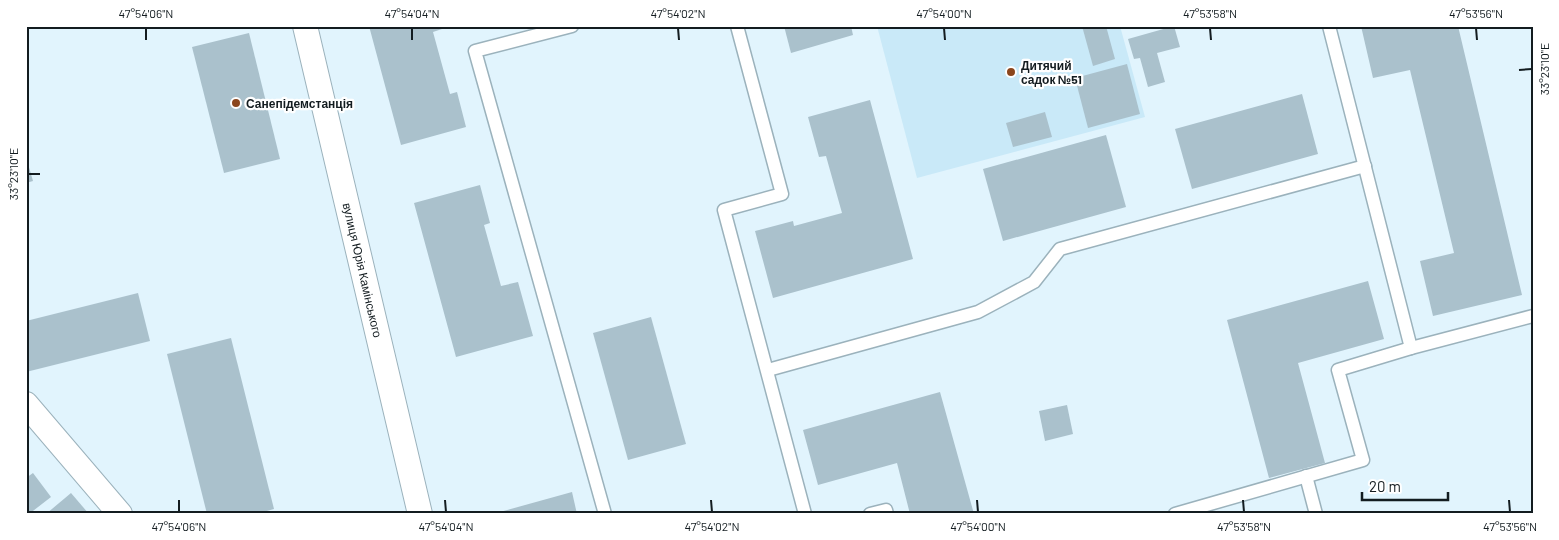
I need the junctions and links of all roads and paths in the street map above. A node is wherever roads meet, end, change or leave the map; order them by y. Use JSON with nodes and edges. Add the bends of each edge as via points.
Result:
{"nodes":[{"id":1,"x":305,"y":26,"type":"edge"},
{"id":2,"x":572,"y":26,"type":"edge"},
{"id":3,"x":736,"y":26,"type":"edge"},
{"id":4,"x":1329,"y":26,"type":"edge"},
{"id":5,"x":1365,"y":166,"type":"junction"},
{"id":6,"x":1533,"y":316,"type":"edge"},
{"id":7,"x":1411,"y":348,"type":"junction"},
{"id":8,"x":768,"y":370,"type":"junction"},
{"id":9,"x":26,"y":404,"type":"edge"},
{"id":10,"x":1306,"y":476,"type":"junction"},
{"id":11,"x":120,"y":514,"type":"edge"},
{"id":12,"x":420,"y":514,"type":"edge"},
{"id":13,"x":605,"y":514,"type":"edge"},
{"id":14,"x":805,"y":514,"type":"edge"},
{"id":15,"x":870,"y":514,"type":"edge"},
{"id":16,"x":886,"y":514,"type":"edge"},
{"id":17,"x":1175,"y":514,"type":"edge"},
{"id":18,"x":1316,"y":514,"type":"edge"}],
"edges":[{"from":1,"to":12,"type":"street","name":"вулиця Юрія Камінського"},
{"from":2,"to":13,"type":"lane","via":[[475,51]]},
{"from":3,"to":8,"type":"lane","via":[[782,194],[724,210]]},
{"from":4,"to":5,"type":"lane"},
{"from":5,"to":7,"type":"lane"},
{"from":5,"to":8,"type":"lane","via":[[1060,250],[1034,282],[978,312]]},
{"from":6,"to":7,"type":"lane"},
{"from":7,"to":10,"type":"lane","via":[[1338,370],[1363,460]]},
{"from":8,"to":14,"type":"lane"},
{"from":9,"to":11,"type":"street"},
{"from":10,"to":17,"type":"lane"},
{"from":10,"to":18,"type":"lane"},
{"from":15,"to":16,"type":"lane","via":[[886,510]]}]}
